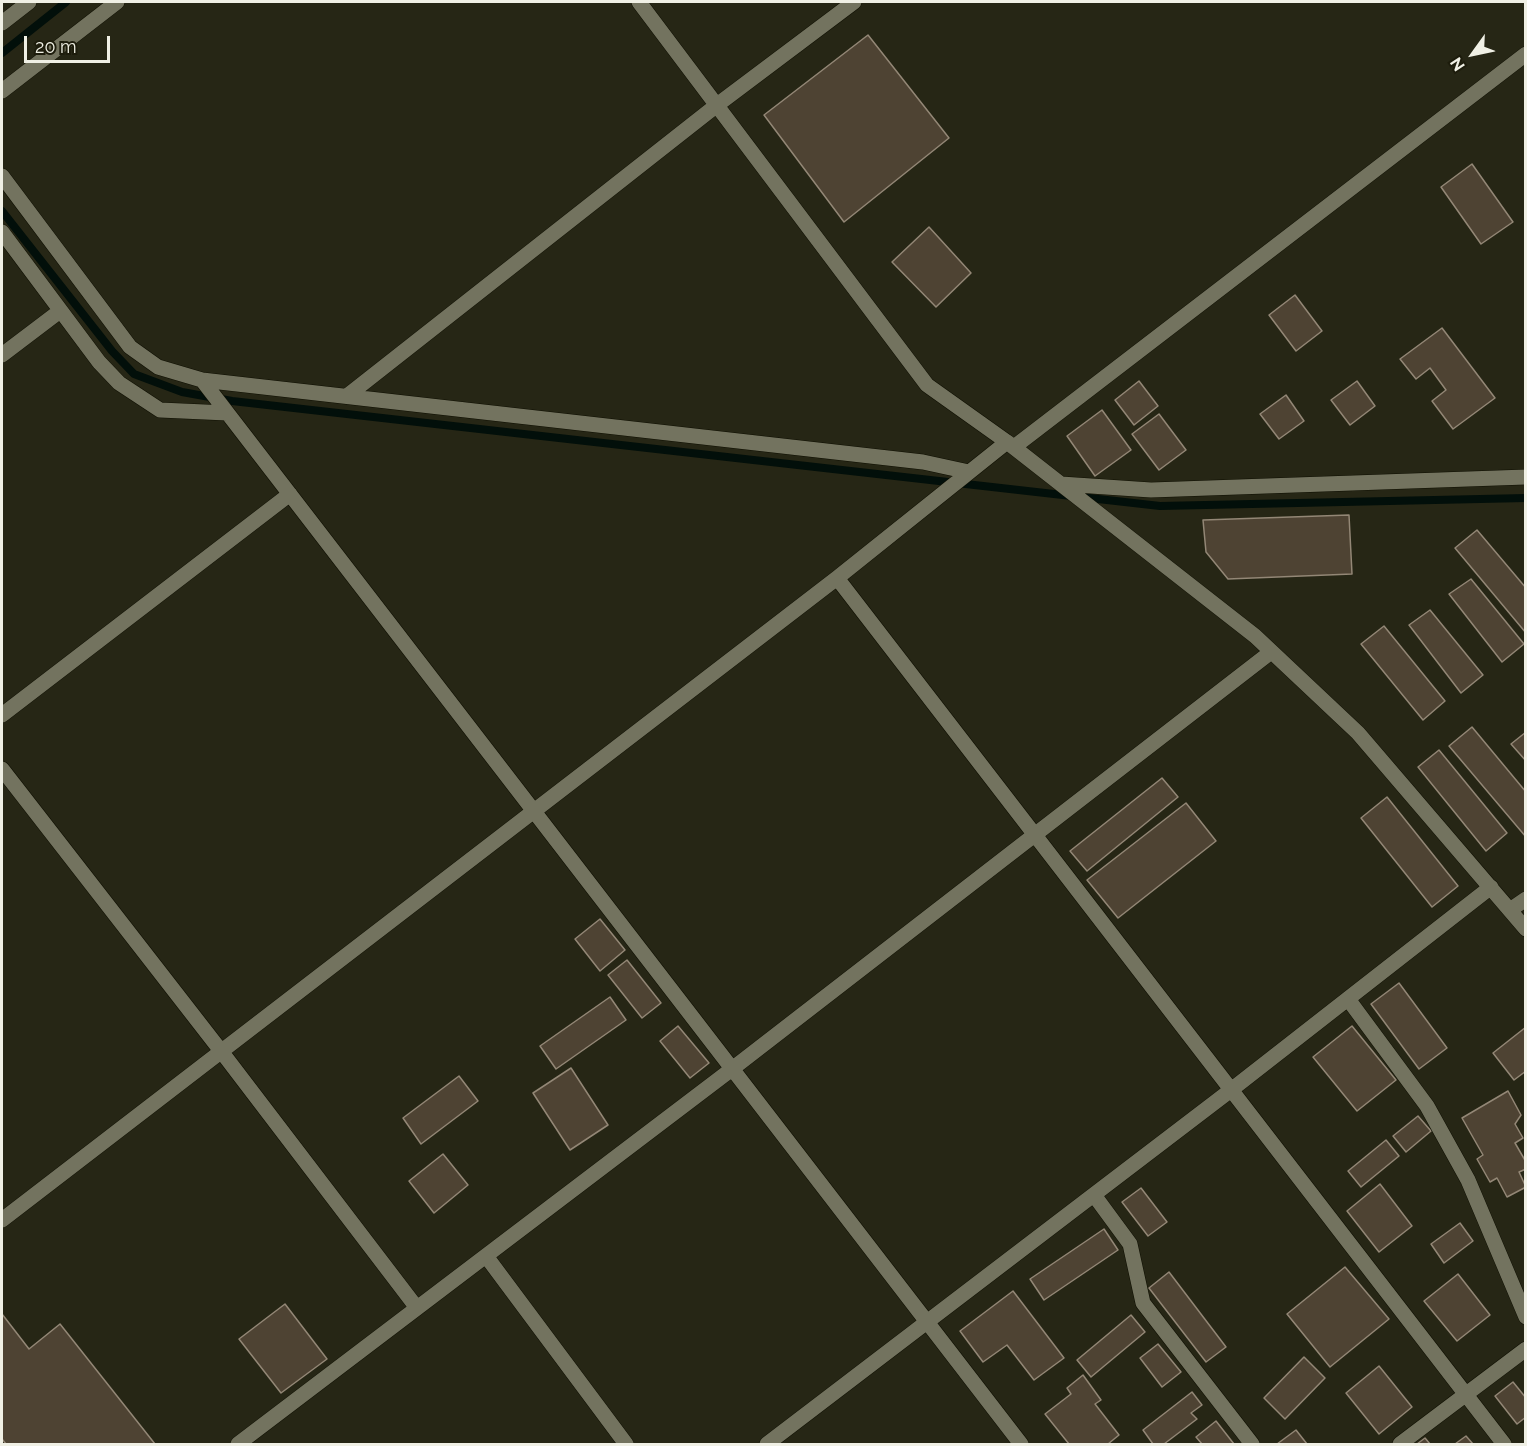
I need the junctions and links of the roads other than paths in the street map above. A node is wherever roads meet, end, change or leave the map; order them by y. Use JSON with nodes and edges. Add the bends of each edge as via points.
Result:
{"nodes":[{"id":1,"x":29,"y":2,"type":"edge"},
{"id":2,"x":117,"y":2,"type":"edge"},
{"id":3,"x":639,"y":2,"type":"edge"},
{"id":4,"x":854,"y":2,"type":"edge"},
{"id":5,"x":2,"y":23,"type":"edge"},
{"id":6,"x":1526,"y":54,"type":"edge"},
{"id":7,"x":2,"y":91,"type":"edge"},
{"id":8,"x":717,"y":105,"type":"junction"},
{"id":9,"x":2,"y":176,"type":"edge"},
{"id":10,"x":2,"y":232,"type":"edge"},
{"id":11,"x":60,"y":311,"type":"junction"},
{"id":12,"x":2,"y":355,"type":"edge"},
{"id":13,"x":206,"y":385,"type":"junction"},
{"id":14,"x":347,"y":396,"type":"junction"},
{"id":15,"x":226,"y":412,"type":"junction"},
{"id":16,"x":1010,"y":444,"type":"junction"},
{"id":17,"x":968,"y":473,"type":"junction"},
{"id":18,"x":1526,"y":477,"type":"edge"},
{"id":19,"x":1065,"y":488,"type":"junction"},
{"id":20,"x":290,"y":494,"type":"junction"},
{"id":21,"x":837,"y":578,"type":"junction"},
{"id":22,"x":1271,"y":652,"type":"junction"},
{"id":23,"x":2,"y":715,"type":"edge"},
{"id":24,"x":2,"y":769,"type":"edge"},
{"id":25,"x":533,"y":811,"type":"junction"},
{"id":26,"x":1034,"y":834,"type":"junction"},
{"id":27,"x":1491,"y":887,"type":"junction"},
{"id":28,"x":1526,"y":898,"type":"edge"},
{"id":29,"x":1510,"y":910,"type":"junction"},
{"id":30,"x":1526,"y":929,"type":"edge"},
{"id":31,"x":1348,"y":999,"type":"junction"},
{"id":32,"x":221,"y":1051,"type":"junction"},
{"id":33,"x":732,"y":1069,"type":"junction"},
{"id":34,"x":1231,"y":1090,"type":"junction"},
{"id":35,"x":1094,"y":1195,"type":"junction"},
{"id":36,"x":2,"y":1220,"type":"edge"},
{"id":37,"x":486,"y":1256,"type":"junction"},
{"id":38,"x":417,"y":1308,"type":"junction"},
{"id":39,"x":1526,"y":1317,"type":"edge"},
{"id":40,"x":927,"y":1322,"type":"junction"},
{"id":41,"x":1526,"y":1349,"type":"edge"},
{"id":42,"x":1465,"y":1394,"type":"junction"},
{"id":43,"x":238,"y":1444,"type":"edge"},
{"id":44,"x":626,"y":1444,"type":"edge"},
{"id":45,"x":767,"y":1444,"type":"edge"},
{"id":46,"x":1021,"y":1444,"type":"edge"},
{"id":47,"x":1252,"y":1444,"type":"edge"},
{"id":48,"x":1400,"y":1444,"type":"edge"},
{"id":49,"x":1504,"y":1444,"type":"edge"}],
"edges":[{"from":1,"to":5,"type":"street"},
{"from":2,"to":7,"type":"street"},
{"from":3,"to":8,"type":"street"},
{"from":4,"to":8,"type":"street"},
{"from":6,"to":16,"type":"street"},
{"from":8,"to":14,"type":"street"},
{"from":8,"to":16,"type":"street","via":[[927,385]]},
{"from":9,"to":13,"type":"street","via":[[130,347],[159,367]]},
{"from":10,"to":11,"type":"street"},
{"from":11,"to":12,"type":"street"},
{"from":11,"to":15,"type":"street","via":[[120,383],[160,410]]},
{"from":13,"to":14,"type":"street"},
{"from":13,"to":15,"type":"street"},
{"from":14,"to":17,"type":"street","via":[[923,462]]},
{"from":15,"to":20,"type":"street"},
{"from":16,"to":17,"type":"street"},
{"from":16,"to":19,"type":"street"},
{"from":17,"to":21,"type":"street"},
{"from":18,"to":19,"type":"street","via":[[1151,490]]},
{"from":19,"to":22,"type":"street"},
{"from":20,"to":23,"type":"street"},
{"from":20,"to":25,"type":"street"},
{"from":21,"to":25,"type":"street"},
{"from":21,"to":26,"type":"street"},
{"from":22,"to":26,"type":"street"},
{"from":22,"to":27,"type":"street","via":[[1358,734]]},
{"from":24,"to":32,"type":"street"},
{"from":25,"to":32,"type":"street"},
{"from":25,"to":33,"type":"street"},
{"from":26,"to":33,"type":"street"},
{"from":26,"to":34,"type":"street"},
{"from":27,"to":29,"type":"street"},
{"from":27,"to":31,"type":"street"},
{"from":28,"to":29,"type":"street"},
{"from":29,"to":30,"type":"street"},
{"from":31,"to":34,"type":"street"},
{"from":31,"to":39,"type":"street","via":[[1427,1106],[1468,1180]]},
{"from":32,"to":36,"type":"street"},
{"from":32,"to":38,"type":"street"},
{"from":33,"to":37,"type":"street"},
{"from":33,"to":40,"type":"street"},
{"from":34,"to":35,"type":"street"},
{"from":34,"to":42,"type":"street"},
{"from":35,"to":40,"type":"street"},
{"from":35,"to":47,"type":"street","via":[[1130,1244],[1143,1303]]},
{"from":37,"to":38,"type":"street"},
{"from":37,"to":44,"type":"street"},
{"from":38,"to":43,"type":"street"},
{"from":40,"to":45,"type":"street"},
{"from":40,"to":46,"type":"street"},
{"from":41,"to":42,"type":"street"},
{"from":42,"to":48,"type":"street"},
{"from":42,"to":49,"type":"street"}]}
